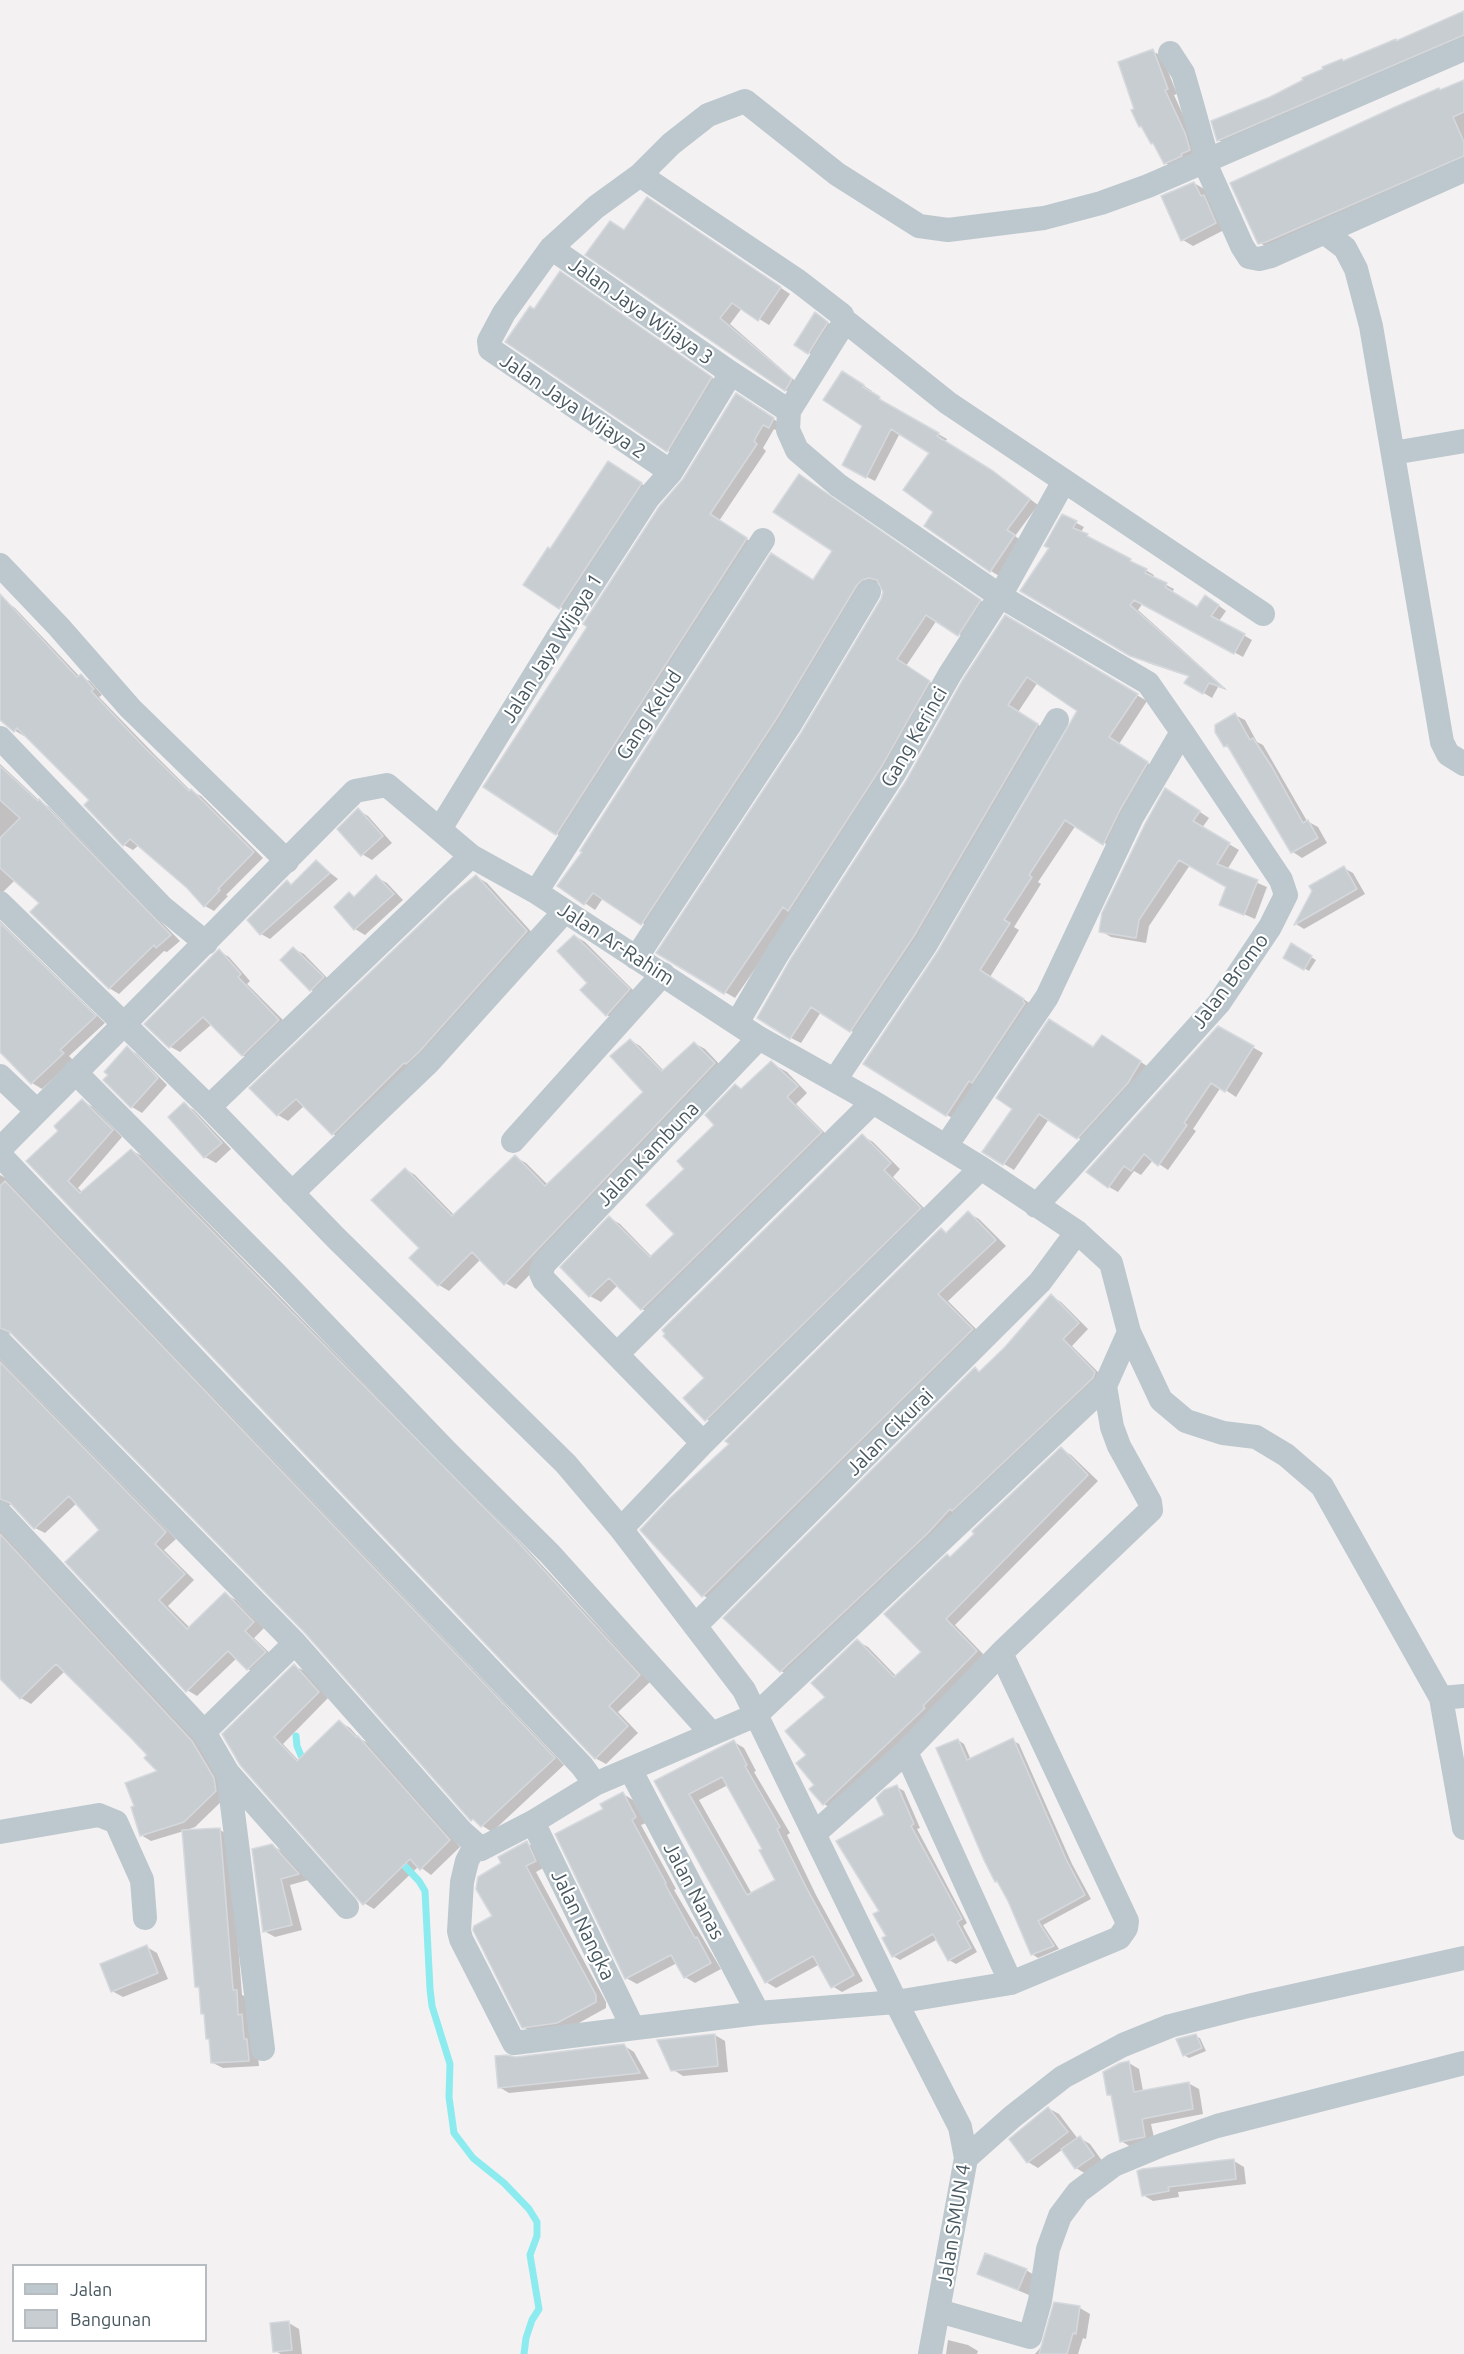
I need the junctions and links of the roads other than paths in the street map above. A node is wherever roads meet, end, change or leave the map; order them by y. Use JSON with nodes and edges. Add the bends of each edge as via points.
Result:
{"nodes":[{"id":1,"x":1464,"y":49,"type":"edge"},
{"id":2,"x":1170,"y":53,"type":"dead end"},
{"id":3,"x":1205,"y":163,"type":"junction"},
{"id":4,"x":1464,"y":170,"type":"edge"},
{"id":5,"x":640,"y":175,"type":"junction"},
{"id":6,"x":1324,"y":232,"type":"junction"},
{"id":7,"x":551,"y":248,"type":"junction"},
{"id":8,"x":844,"y":320,"type":"junction"},
{"id":9,"x":731,"y":373,"type":"junction"},
{"id":10,"x":789,"y":411,"type":"junction"},
{"id":11,"x":1464,"y":441,"type":"edge"},
{"id":12,"x":1392,"y":453,"type":"junction"},
{"id":13,"x":671,"y":472,"type":"junction"},
{"id":14,"x":1064,"y":481,"type":"junction"},
{"id":15,"x":763,"y":540,"type":"dead end"},
{"id":16,"x":0,"y":565,"type":"edge"},
{"id":17,"x":869,"y":592,"type":"dead end"},
{"id":18,"x":1000,"y":596,"type":"junction"},
{"id":19,"x":1263,"y":614,"type":"dead end"},
{"id":20,"x":1057,"y":720,"type":"dead end"},
{"id":21,"x":1182,"y":732,"type":"junction"},
{"id":22,"x":0,"y":738,"type":"edge"},
{"id":23,"x":1464,"y":764,"type":"edge"},
{"id":24,"x":440,"y":829,"type":"junction"},
{"id":25,"x":471,"y":856,"type":"junction"},
{"id":26,"x":287,"y":861,"type":"junction"},
{"id":27,"x":536,"y":892,"type":"junction"},
{"id":28,"x":0,"y":903,"type":"edge"},
{"id":29,"x":565,"y":911,"type":"junction"},
{"id":30,"x":206,"y":943,"type":"junction"},
{"id":31,"x":636,"y":958,"type":"junction"},
{"id":32,"x":663,"y":974,"type":"junction"},
{"id":33,"x":737,"y":1023,"type":"junction"},
{"id":34,"x":124,"y":1025,"type":"junction"},
{"id":35,"x":759,"y":1038,"type":"junction"},
{"id":36,"x":75,"y":1072,"type":"junction"},
{"id":37,"x":0,"y":1076,"type":"edge"},
{"id":38,"x":834,"y":1080,"type":"junction"},
{"id":39,"x":873,"y":1102,"type":"junction"},
{"id":40,"x":209,"y":1107,"type":"junction"},
{"id":41,"x":37,"y":1112,"type":"junction"},
{"id":42,"x":513,"y":1141,"type":"dead end"},
{"id":43,"x":946,"y":1146,"type":"junction"},
{"id":44,"x":0,"y":1149,"type":"edge"},
{"id":45,"x":0,"y":1155,"type":"edge"},
{"id":46,"x":981,"y":1168,"type":"junction"},
{"id":47,"x":292,"y":1193,"type":"junction"},
{"id":48,"x":1036,"y":1206,"type":"junction"},
{"id":49,"x":1077,"y":1232,"type":"junction"},
{"id":50,"x":1129,"y":1332,"type":"junction"},
{"id":51,"x":0,"y":1342,"type":"edge"},
{"id":52,"x":617,"y":1354,"type":"junction"},
{"id":53,"x":1105,"y":1386,"type":"junction"},
{"id":54,"x":703,"y":1443,"type":"junction"},
{"id":55,"x":0,"y":1513,"type":"edge"},
{"id":56,"x":621,"y":1529,"type":"junction"},
{"id":57,"x":695,"y":1626,"type":"junction"},
{"id":58,"x":295,"y":1643,"type":"junction"},
{"id":59,"x":1001,"y":1653,"type":"junction"},
{"id":60,"x":1452,"y":1697,"type":"edge"},
{"id":61,"x":756,"y":1714,"type":"junction"},
{"id":62,"x":204,"y":1732,"type":"junction"},
{"id":63,"x":712,"y":1734,"type":"junction"},
{"id":64,"x":906,"y":1752,"type":"junction"},
{"id":65,"x":630,"y":1769,"type":"junction"},
{"id":66,"x":228,"y":1773,"type":"junction"},
{"id":67,"x":595,"y":1784,"type":"junction"},
{"id":68,"x":533,"y":1822,"type":"junction"},
{"id":69,"x":1464,"y":1828,"type":"edge"},
{"id":70,"x":0,"y":1832,"type":"edge"},
{"id":71,"x":814,"y":1834,"type":"junction"},
{"id":72,"x":476,"y":1844,"type":"junction"},
{"id":73,"x":347,"y":1907,"type":"dead end"},
{"id":74,"x":145,"y":1918,"type":"dead end"},
{"id":75,"x":1464,"y":1958,"type":"edge"},
{"id":76,"x":1011,"y":1983,"type":"junction"},
{"id":77,"x":896,"y":2002,"type":"junction"},
{"id":78,"x":758,"y":2013,"type":"junction"},
{"id":79,"x":633,"y":2028,"type":"junction"},
{"id":80,"x":263,"y":2049,"type":"dead end"},
{"id":81,"x":1464,"y":2063,"type":"edge"},
{"id":82,"x":966,"y":2158,"type":"junction"},
{"id":83,"x":939,"y":2311,"type":"junction"},
{"id":84,"x":930,"y":2354,"type":"edge"}],
"edges":[{"from":1,"to":3,"type":"street"},
{"from":2,"to":3,"type":"street","via":[[1183,73]]},
{"from":3,"to":5,"type":"street","via":[[1101,203],[1044,218],[933,230],[919,226],[837,174],[745,101],[708,115]]},
{"from":3,"to":6,"type":"street","via":[[1249,257],[1270,256]]},
{"from":4,"to":6,"type":"street"},
{"from":5,"to":7,"type":"street","via":[[596,207]]},
{"from":5,"to":8,"type":"street","via":[[798,281]]},
{"from":6,"to":12,"type":"street","via":[[1345,248],[1356,269],[1371,326]]},
{"from":7,"to":9,"type":"street","name":"Jalan Jaya Wijaya 3"},
{"from":7,"to":13,"type":"street","name":"Jalan Jaya Wijaya 2","via":[[504,313],[489,341],[490,349]]},
{"from":8,"to":10,"type":"street"},
{"from":8,"to":14,"type":"street","via":[[948,403]]},
{"from":9,"to":10,"type":"street","name":"Jalan Jaya Wijaya 3"},
{"from":9,"to":13,"type":"street","name":"Jalan Jaya Wijaya 1"},
{"from":10,"to":18,"type":"street","via":[[788,430],[797,450],[838,485]]},
{"from":11,"to":12,"type":"street"},
{"from":12,"to":23,"type":"street","via":[[1442,742],[1448,754]]},
{"from":13,"to":24,"type":"street","name":"Jalan Jaya Wijaya 1","via":[[648,498],[558,637]]},
{"from":14,"to":18,"type":"street","name":"Gang Kerinci"},
{"from":14,"to":19,"type":"street"},
{"from":15,"to":27,"type":"street","name":"Gang Kelud"},
{"from":16,"to":26,"type":"street","via":[[130,708]]},
{"from":17,"to":31,"type":"street","via":[[789,726]]},
{"from":18,"to":21,"type":"street","via":[[1148,683]]},
{"from":18,"to":33,"type":"street","name":"Gang Kerinci"},
{"from":20,"to":38,"type":"street","via":[[926,944]]},
{"from":21,"to":43,"type":"street","via":[[1132,817],[1047,997]]},
{"from":21,"to":48,"type":"street","name":"Jalan Bromo","via":[[1281,880],[1286,895],[1270,927],[1219,1003]]},
{"from":22,"to":30,"type":"street","via":[[162,907]]},
{"from":24,"to":25,"type":"street","name":"Jalan Ar-Rahim"},
{"from":24,"to":26,"type":"street","name":"Jalan Ar-Rahim","via":[[387,785],[355,791]]},
{"from":25,"to":27,"type":"street","name":"Jalan Ar-Rahim"},
{"from":25,"to":40,"type":"street"},
{"from":26,"to":30,"type":"street"},
{"from":27,"to":29,"type":"street","name":"Jalan Ar-Rahim"},
{"from":28,"to":34,"type":"street","name":"Jalan SMUN 4"},
{"from":29,"to":31,"type":"street","name":"Jalan Ar-Rahim"},
{"from":29,"to":47,"type":"street","via":[[429,1062]]},
{"from":30,"to":34,"type":"street"},
{"from":31,"to":32,"type":"street","name":"Jalan Ar-Rahim"},
{"from":32,"to":33,"type":"street","name":"Jalan Ar-Rahim"},
{"from":32,"to":42,"type":"street"},
{"from":33,"to":35,"type":"street","name":"Jalan Ar-Rahim"},
{"from":34,"to":36,"type":"street"},
{"from":34,"to":40,"type":"street","name":"Jalan SMUN 4"},
{"from":35,"to":38,"type":"street","name":"Jalan Ar-Rahim"},
{"from":35,"to":52,"type":"street","name":"Jalan Kambuna","via":[[544,1264],[544,1280]]},
{"from":36,"to":41,"type":"street"},
{"from":36,"to":63,"type":"street","via":[[550,1554]]},
{"from":37,"to":41,"type":"street"},
{"from":38,"to":39,"type":"street","name":"Jalan Ar-Rahim"},
{"from":39,"to":43,"type":"street","name":"Jalan Ar-Rahim"},
{"from":39,"to":52,"type":"street"},
{"from":40,"to":47,"type":"street","name":"Jalan SMUN 4"},
{"from":41,"to":44,"type":"street"},
{"from":43,"to":46,"type":"street","name":"Jalan Ar-Rahim"},
{"from":45,"to":67,"type":"street"},
{"from":46,"to":48,"type":"street","name":"Jalan Ar-Rahim"},
{"from":46,"to":54,"type":"street"},
{"from":47,"to":56,"type":"street","name":"Jalan SMUN 4","via":[[566,1464]]},
{"from":48,"to":49,"type":"street","name":"Jalan Ar-Rahim"},
{"from":49,"to":50,"type":"street","name":"Jalan Ar-Rahim","via":[[1110,1263]]},
{"from":49,"to":57,"type":"street","name":"Jalan Cikurai","via":[[1040,1282]]},
{"from":50,"to":53,"type":"street"},
{"from":50,"to":60,"type":"street","name":"Jalan Ar-Rahim","via":[[1161,1400],[1186,1421],[1256,1437],[1286,1455],[1322,1486]]},
{"from":51,"to":58,"type":"street"},
{"from":52,"to":54,"type":"street"},
{"from":53,"to":59,"type":"street","via":[[1116,1437],[1151,1510]]},
{"from":53,"to":61,"type":"street"},
{"from":54,"to":56,"type":"street"},
{"from":55,"to":62,"type":"street"},
{"from":56,"to":57,"type":"street","name":"Jalan SMUN 4"},
{"from":57,"to":61,"type":"street","name":"Jalan SMUN 4","via":[[744,1690]]},
{"from":58,"to":62,"type":"street"},
{"from":58,"to":72,"type":"street"},
{"from":59,"to":64,"type":"street"},
{"from":59,"to":76,"type":"street","via":[[1127,1921],[1119,1938]]},
{"from":60,"to":69,"type":"street","name":"Jalan Ar-Rahim"},
{"from":61,"to":63,"type":"street"},
{"from":61,"to":71,"type":"street","name":"Jalan SMUN 4"},
{"from":62,"to":66,"type":"street"},
{"from":63,"to":65,"type":"street"},
{"from":64,"to":71,"type":"street"},
{"from":64,"to":76,"type":"street"},
{"from":65,"to":67,"type":"street"},
{"from":65,"to":78,"type":"street","name":"Jalan Nanas"},
{"from":66,"to":73,"type":"street"},
{"from":66,"to":80,"type":"street"},
{"from":67,"to":68,"type":"street"},
{"from":68,"to":72,"type":"street","via":[[481,1849]]},
{"from":68,"to":79,"type":"street","name":"Jalan Nangka"},
{"from":70,"to":74,"type":"street","via":[[99,1815],[116,1822],[142,1880]]},
{"from":71,"to":77,"type":"street","name":"Jalan SMUN 4"},
{"from":72,"to":79,"type":"street","via":[[462,1882],[459,1931],[514,2043]]},
{"from":75,"to":82,"type":"street","via":[[1248,2006],[1170,2026],[1132,2041],[1063,2077]]},
{"from":76,"to":77,"type":"street"},
{"from":77,"to":78,"type":"street"},
{"from":77,"to":82,"type":"street","name":"Jalan SMUN 4","via":[[960,2127]]},
{"from":78,"to":79,"type":"street"},
{"from":81,"to":83,"type":"street","via":[[1217,2126],[1114,2165],[1078,2193],[1060,2216],[1047,2249],[1030,2337]]},
{"from":82,"to":83,"type":"street","name":"Jalan SMUN 4"},
{"from":83,"to":84,"type":"street","name":"Jalan SMUN 4"}]}
